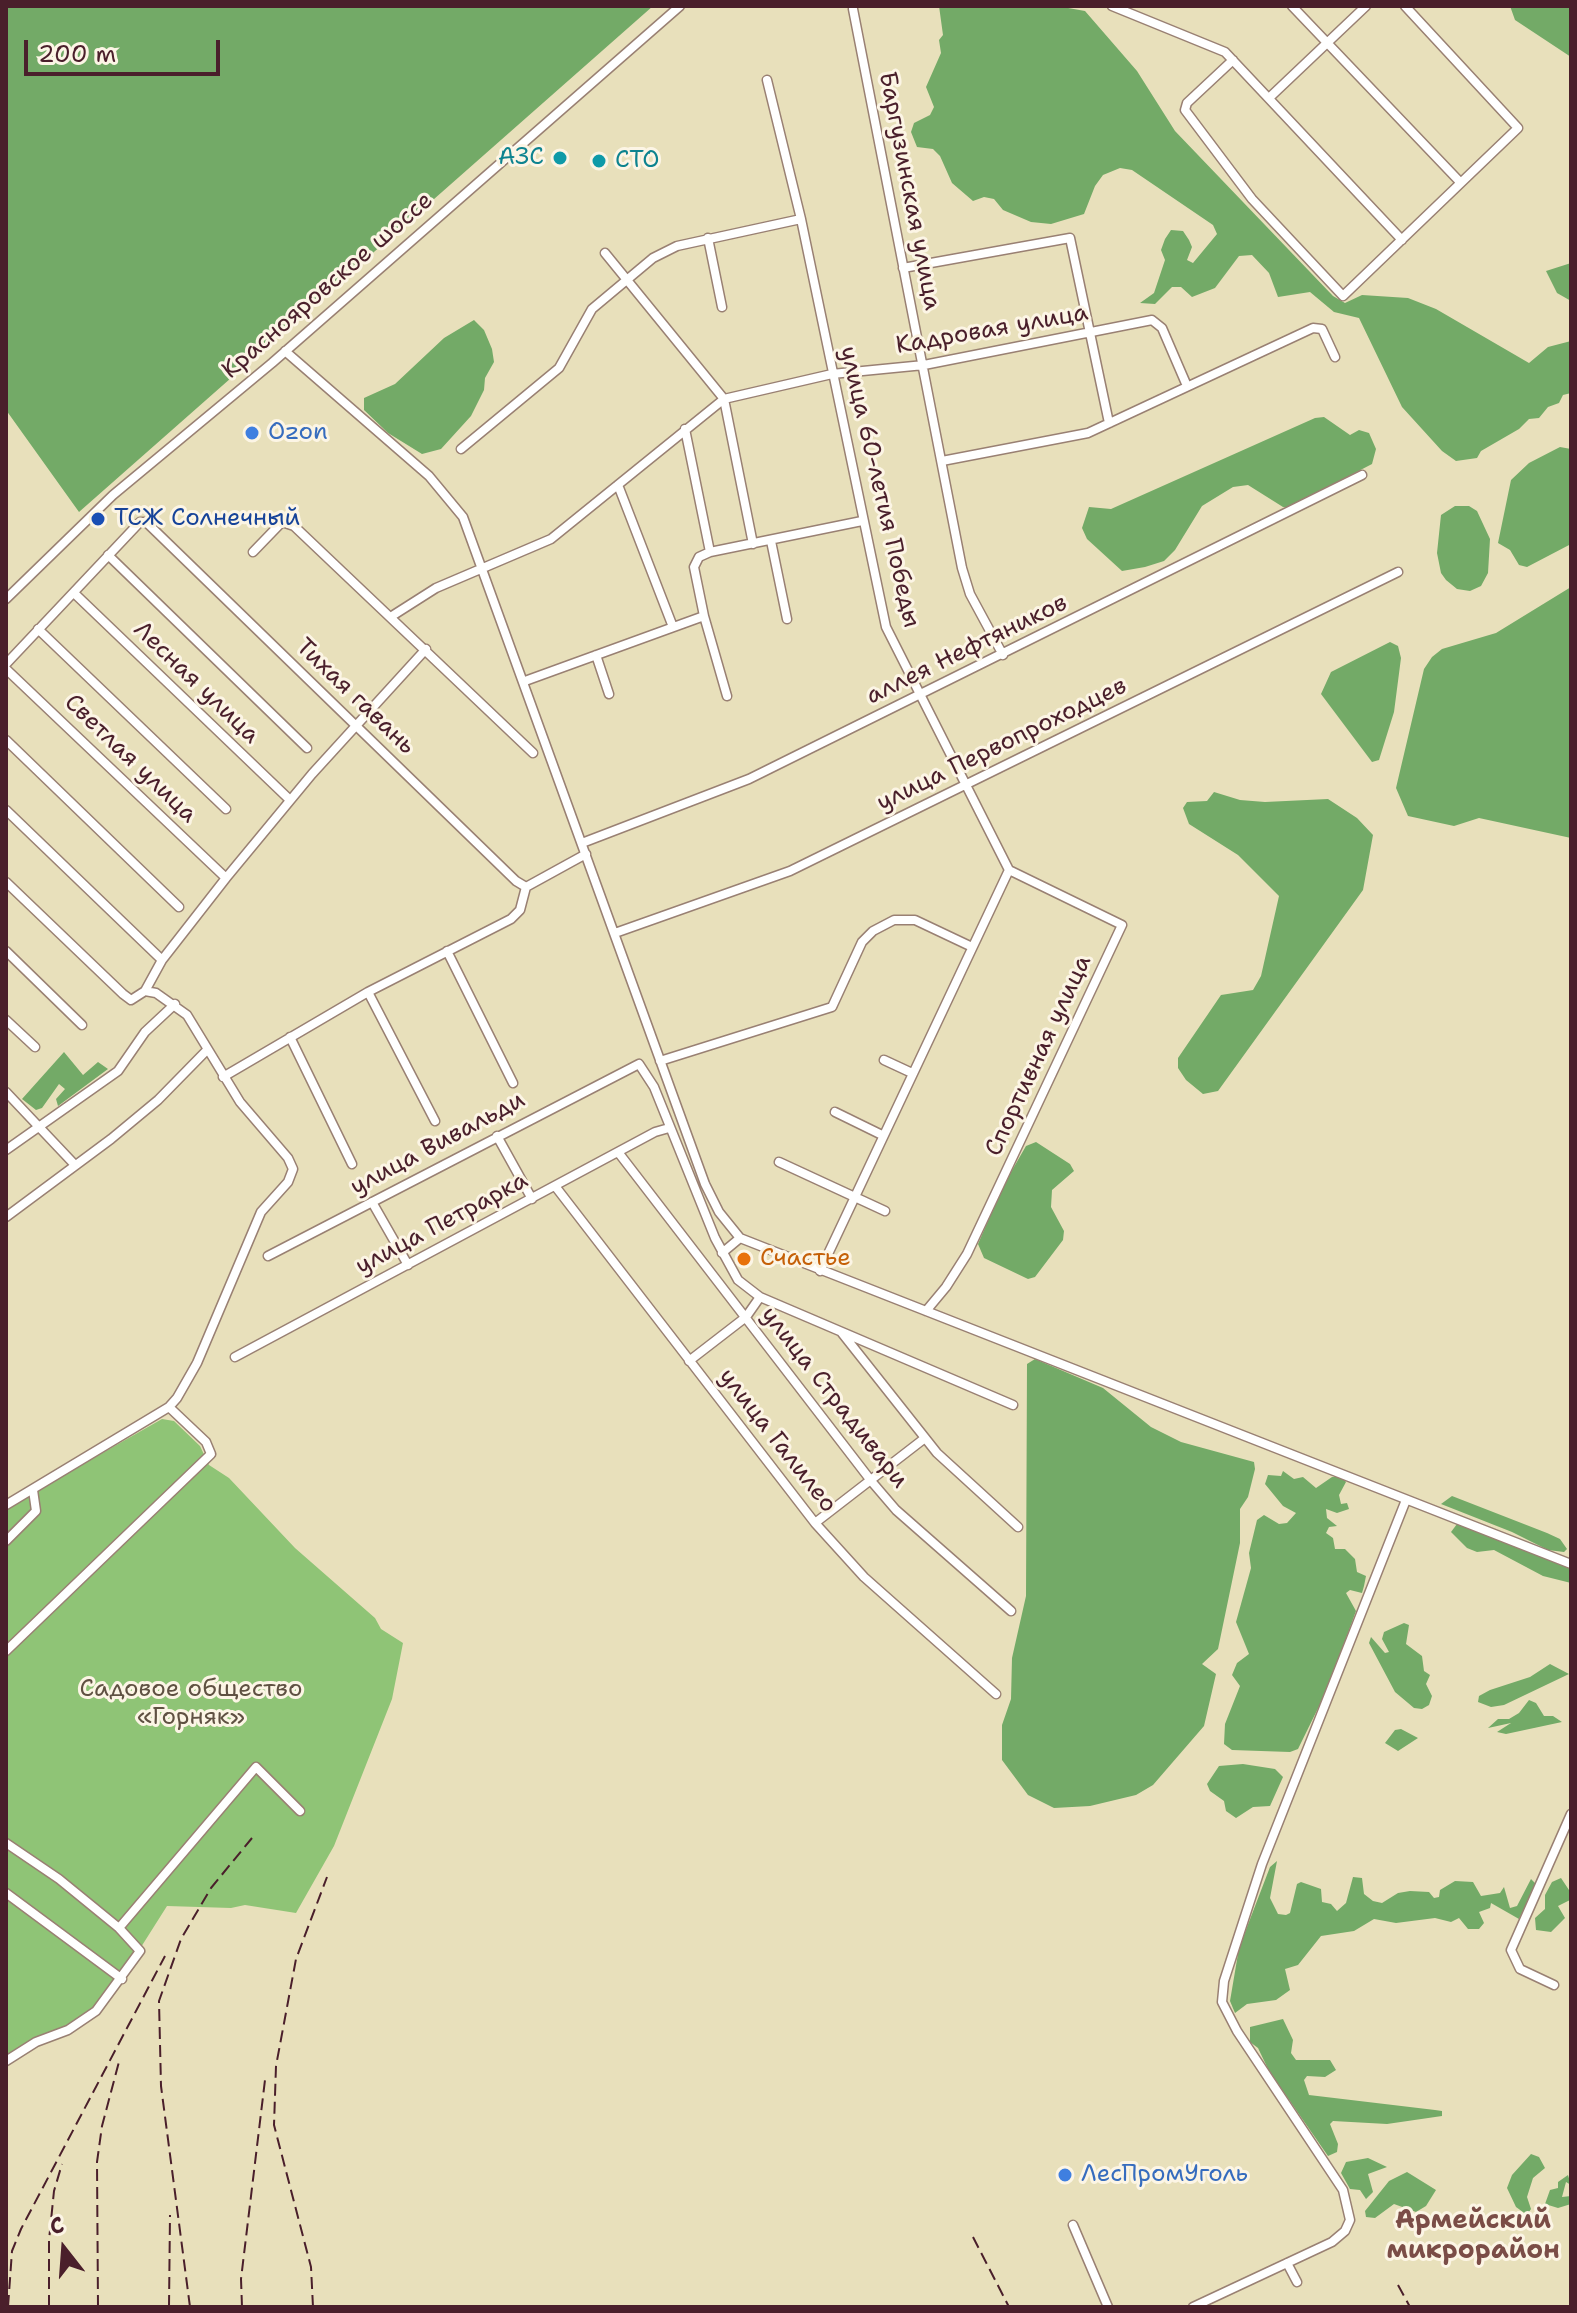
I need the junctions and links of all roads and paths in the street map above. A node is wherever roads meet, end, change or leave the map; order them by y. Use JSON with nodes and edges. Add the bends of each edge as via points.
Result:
{"nodes":[{"id":1,"x":680,"y":6,"type":"edge"},
{"id":2,"x":1112,"y":6,"type":"edge"},
{"id":3,"x":1292,"y":6,"type":"edge"},
{"id":4,"x":1366,"y":6,"type":"edge"},
{"id":5,"x":1405,"y":6,"type":"edge"},
{"id":6,"x":853,"y":9,"type":"dead end"},
{"id":7,"x":1328,"y":42,"type":"junction"},
{"id":8,"x":1233,"y":60,"type":"junction"},
{"id":9,"x":767,"y":80,"type":"dead end"},
{"id":10,"x":1269,"y":98,"type":"junction"},
{"id":11,"x":1460,"y":182,"type":"junction"},
{"id":12,"x":801,"y":219,"type":"junction"},
{"id":13,"x":708,"y":238,"type":"junction"},
{"id":14,"x":1402,"y":240,"type":"junction"},
{"id":15,"x":605,"y":253,"type":"dead end"},
{"id":16,"x":903,"y":268,"type":"junction"},
{"id":17,"x":627,"y":280,"type":"junction"},
{"id":18,"x":722,"y":307,"type":"dead end"},
{"id":19,"x":1091,"y":333,"type":"junction"},
{"id":20,"x":285,"y":351,"type":"junction"},
{"id":21,"x":1335,"y":357,"type":"dead end"},
{"id":22,"x":924,"y":365,"type":"junction"},
{"id":23,"x":832,"y":374,"type":"junction"},
{"id":24,"x":1187,"y":386,"type":"junction"},
{"id":25,"x":724,"y":399,"type":"junction"},
{"id":26,"x":1109,"y":423,"type":"junction"},
{"id":27,"x":685,"y":429,"type":"junction"},
{"id":28,"x":461,"y":449,"type":"dead end"},
{"id":29,"x":942,"y":461,"type":"junction"},
{"id":30,"x":1362,"y":475,"type":"dead end"},
{"id":31,"x":618,"y":485,"type":"junction"},
{"id":32,"x":862,"y":521,"type":"junction"},
{"id":33,"x":771,"y":541,"type":"junction"},
{"id":34,"x":753,"y":544,"type":"junction"},
{"id":35,"x":253,"y":552,"type":"dead end"},
{"id":36,"x":710,"y":552,"type":"junction"},
{"id":37,"x":108,"y":555,"type":"junction"},
{"id":38,"x":482,"y":567,"type":"junction"},
{"id":39,"x":1398,"y":572,"type":"dead end"},
{"id":40,"x":74,"y":593,"type":"junction"},
{"id":41,"x":6,"y":599,"type":"edge"},
{"id":42,"x":392,"y":616,"type":"junction"},
{"id":43,"x":704,"y":616,"type":"junction"},
{"id":44,"x":787,"y":619,"type":"dead end"},
{"id":45,"x":673,"y":627,"type":"junction"},
{"id":46,"x":38,"y":629,"type":"junction"},
{"id":47,"x":426,"y":649,"type":"junction"},
{"id":48,"x":596,"y":655,"type":"junction"},
{"id":49,"x":1003,"y":655,"type":"junction"},
{"id":50,"x":6,"y":666,"type":"edge"},
{"id":51,"x":525,"y":681,"type":"junction"},
{"id":52,"x":609,"y":694,"type":"dead end"},
{"id":53,"x":727,"y":696,"type":"dead end"},
{"id":54,"x":921,"y":697,"type":"junction"},
{"id":55,"x":359,"y":727,"type":"junction"},
{"id":56,"x":6,"y":740,"type":"edge"},
{"id":57,"x":307,"y":748,"type":"dead end"},
{"id":58,"x":533,"y":753,"type":"dead end"},
{"id":59,"x":966,"y":786,"type":"junction"},
{"id":60,"x":290,"y":800,"type":"junction"},
{"id":61,"x":226,"y":809,"type":"dead end"},
{"id":62,"x":6,"y":810,"type":"edge"},
{"id":63,"x":582,"y":843,"type":"junction"},
{"id":64,"x":586,"y":854,"type":"junction"},
{"id":65,"x":1009,"y":870,"type":"junction"},
{"id":66,"x":226,"y":878,"type":"junction"},
{"id":67,"x":6,"y":882,"type":"edge"},
{"id":68,"x":526,"y":887,"type":"junction"},
{"id":69,"x":179,"y":907,"type":"dead end"},
{"id":70,"x":615,"y":933,"type":"junction"},
{"id":71,"x":970,"y":946,"type":"junction"},
{"id":72,"x":6,"y":951,"type":"edge"},
{"id":73,"x":447,"y":951,"type":"junction"},
{"id":74,"x":162,"y":960,"type":"junction"},
{"id":75,"x":145,"y":991,"type":"junction"},
{"id":76,"x":368,"y":992,"type":"junction"},
{"id":77,"x":175,"y":1004,"type":"junction"},
{"id":78,"x":6,"y":1020,"type":"edge"},
{"id":79,"x":82,"y":1025,"type":"dead end"},
{"id":80,"x":290,"y":1037,"type":"junction"},
{"id":81,"x":35,"y":1047,"type":"dead end"},
{"id":82,"x":207,"y":1050,"type":"junction"},
{"id":83,"x":884,"y":1060,"type":"dead end"},
{"id":84,"x":660,"y":1061,"type":"junction"},
{"id":85,"x":912,"y":1073,"type":"junction"},
{"id":86,"x":223,"y":1077,"type":"junction"},
{"id":87,"x":513,"y":1083,"type":"dead end"},
{"id":88,"x":6,"y":1092,"type":"edge"},
{"id":89,"x":835,"y":1112,"type":"dead end"},
{"id":90,"x":435,"y":1121,"type":"dead end"},
{"id":91,"x":41,"y":1127,"type":"junction"},
{"id":92,"x":669,"y":1128,"type":"junction"},
{"id":93,"x":882,"y":1135,"type":"junction"},
{"id":94,"x":497,"y":1136,"type":"junction"},
{"id":95,"x":6,"y":1150,"type":"edge"},
{"id":96,"x":618,"y":1152,"type":"junction"},
{"id":97,"x":779,"y":1162,"type":"dead end"},
{"id":98,"x":352,"y":1164,"type":"dead end"},
{"id":99,"x":75,"y":1165,"type":"junction"},
{"id":100,"x":555,"y":1186,"type":"junction"},
{"id":101,"x":855,"y":1197,"type":"junction"},
{"id":102,"x":532,"y":1199,"type":"junction"},
{"id":103,"x":372,"y":1202,"type":"junction"},
{"id":104,"x":885,"y":1211,"type":"dead end"},
{"id":105,"x":6,"y":1217,"type":"edge"},
{"id":106,"x":740,"y":1238,"type":"junction"},
{"id":107,"x":722,"y":1253,"type":"junction"},
{"id":108,"x":268,"y":1256,"type":"dead end"},
{"id":109,"x":408,"y":1265,"type":"junction"},
{"id":110,"x":820,"y":1271,"type":"junction"},
{"id":111,"x":760,"y":1297,"type":"junction"},
{"id":112,"x":926,"y":1311,"type":"junction"},
{"id":113,"x":746,"y":1317,"type":"junction"},
{"id":114,"x":842,"y":1332,"type":"junction"},
{"id":115,"x":235,"y":1357,"type":"dead end"},
{"id":116,"x":689,"y":1361,"type":"junction"},
{"id":117,"x":1013,"y":1405,"type":"dead end"},
{"id":118,"x":169,"y":1407,"type":"junction"},
{"id":119,"x":925,"y":1438,"type":"junction"},
{"id":120,"x":872,"y":1482,"type":"junction"},
{"id":121,"x":33,"y":1490,"type":"junction"},
{"id":122,"x":1406,"y":1500,"type":"junction"},
{"id":123,"x":6,"y":1505,"type":"edge"},
{"id":124,"x":815,"y":1523,"type":"junction"},
{"id":125,"x":1018,"y":1527,"type":"dead end"},
{"id":126,"x":6,"y":1541,"type":"edge"},
{"id":127,"x":1571,"y":1564,"type":"edge"},
{"id":128,"x":1011,"y":1611,"type":"dead end"},
{"id":129,"x":6,"y":1651,"type":"edge"},
{"id":130,"x":996,"y":1694,"type":"dead end"},
{"id":131,"x":300,"y":1811,"type":"dead end"},
{"id":132,"x":1571,"y":1814,"type":"edge"},
{"id":133,"x":6,"y":1843,"type":"edge"},
{"id":134,"x":6,"y":1893,"type":"edge"},
{"id":135,"x":119,"y":1928,"type":"junction"},
{"id":136,"x":122,"y":1979,"type":"junction"},
{"id":137,"x":1554,"y":1985,"type":"dead end"},
{"id":138,"x":6,"y":2061,"type":"edge"},
{"id":139,"x":1073,"y":2225,"type":"dead end"},
{"id":140,"x":1287,"y":2263,"type":"junction"},
{"id":141,"x":1297,"y":2282,"type":"dead end"},
{"id":142,"x":1108,"y":2307,"type":"edge"},
{"id":143,"x":1193,"y":2307,"type":"edge"}],
"edges":[{"from":1,"to":20,"type":"street","name":"Краснояровское шоссе"},
{"from":2,"to":8,"type":"street","via":[[1218,48]]},
{"from":3,"to":7,"type":"street"},
{"from":4,"to":7,"type":"street"},
{"from":5,"to":11,"type":"street","via":[[1518,128]]},
{"from":6,"to":16,"type":"street","name":"Баргузинская улица"},
{"from":7,"to":10,"type":"street"},
{"from":7,"to":11,"type":"street"},
{"from":8,"to":10,"type":"street"},
{"from":8,"to":14,"type":"street","via":[[1185,110],[1252,199],[1338,295],[1347,294]]},
{"from":9,"to":12,"type":"street","name":"улица 60-летия Победы"},
{"from":10,"to":14,"type":"street"},
{"from":11,"to":14,"type":"street"},
{"from":12,"to":13,"type":"street"},
{"from":12,"to":23,"type":"street","name":"улица 60-летия Победы"},
{"from":13,"to":17,"type":"street","via":[[653,258]]},
{"from":13,"to":18,"type":"street"},
{"from":15,"to":17,"type":"street"},
{"from":16,"to":19,"type":"street","via":[[1067,236]]},
{"from":16,"to":22,"type":"street","name":"Баргузинская улица"},
{"from":17,"to":25,"type":"street"},
{"from":17,"to":28,"type":"street","via":[[583,320],[559,368]]},
{"from":19,"to":22,"type":"street","name":"Кадровая улица"},
{"from":19,"to":24,"type":"street","name":"Кадровая улица","via":[[1157,321]]},
{"from":19,"to":26,"type":"street"},
{"from":20,"to":38,"type":"street","via":[[447,493],[463,517]]},
{"from":20,"to":41,"type":"street","name":"Краснояровское шоссе","via":[[113,495]]},
{"from":21,"to":24,"type":"street","via":[[1322,329],[1313,328]]},
{"from":22,"to":23,"type":"street","name":"Кадровая улица"},
{"from":22,"to":29,"type":"street","name":"Баргузинская улица"},
{"from":23,"to":25,"type":"street","name":"Кадровая улица"},
{"from":23,"to":32,"type":"street","name":"улица 60-летия Победы"},
{"from":24,"to":26,"type":"street"},
{"from":25,"to":27,"type":"street","name":"Кадровая улица"},
{"from":25,"to":34,"type":"street"},
{"from":26,"to":29,"type":"street","via":[[1088,433]]},
{"from":27,"to":31,"type":"street","name":"Кадровая улица"},
{"from":27,"to":36,"type":"street"},
{"from":29,"to":49,"type":"street","name":"Баргузинская улица","via":[[970,594]]},
{"from":30,"to":49,"type":"street","name":"аллея Нефтяников"},
{"from":31,"to":38,"type":"street","name":"Кадровая улица","via":[[551,539]]},
{"from":31,"to":45,"type":"street"},
{"from":32,"to":33,"type":"street"},
{"from":32,"to":54,"type":"street","name":"улица 60-летия Победы","via":[[886,627]]},
{"from":33,"to":34,"type":"street"},
{"from":33,"to":44,"type":"street"},
{"from":34,"to":36,"type":"street"},
{"from":35,"to":42,"type":"street","via":[[288,522]]},
{"from":36,"to":43,"type":"street","via":[[694,567]]},
{"from":37,"to":40,"type":"street"},
{"from":37,"to":55,"type":"street","name":"Тихая гавань","via":[[146,522]]},
{"from":37,"to":57,"type":"street"},
{"from":38,"to":42,"type":"street","name":"Кадровая улица"},
{"from":38,"to":51,"type":"street"},
{"from":39,"to":59,"type":"street","name":"улица Первопроходцев"},
{"from":40,"to":46,"type":"street"},
{"from":40,"to":60,"type":"street","name":"Лесная улица"},
{"from":42,"to":47,"type":"street"},
{"from":43,"to":45,"type":"street"},
{"from":43,"to":53,"type":"street"},
{"from":45,"to":48,"type":"street"},
{"from":46,"to":50,"type":"street"},
{"from":46,"to":61,"type":"street"},
{"from":47,"to":55,"type":"street"},
{"from":47,"to":58,"type":"street"},
{"from":48,"to":51,"type":"street"},
{"from":48,"to":52,"type":"street"},
{"from":49,"to":54,"type":"street","name":"аллея Нефтяников"},
{"from":50,"to":66,"type":"street","name":"Светлая улица"},
{"from":51,"to":63,"type":"street"},
{"from":54,"to":59,"type":"street","name":"улица 60-летия Победы"},
{"from":54,"to":63,"type":"street","name":"аллея Нефтяников","via":[[749,779]]},
{"from":55,"to":60,"type":"street"},
{"from":55,"to":68,"type":"street","name":"Тихая гавань"},
{"from":56,"to":69,"type":"street"},
{"from":59,"to":65,"type":"street","name":"улица 60-летия Победы"},
{"from":59,"to":70,"type":"street","name":"улица Первопроходцев","via":[[790,871]]},
{"from":60,"to":66,"type":"street"},
{"from":62,"to":74,"type":"street"},
{"from":63,"to":64,"type":"street"},
{"from":64,"to":68,"type":"street"},
{"from":64,"to":70,"type":"street"},
{"from":65,"to":71,"type":"street"},
{"from":65,"to":112,"type":"street","name":"Спортивная улица","via":[[1122,925],[967,1254]]},
{"from":66,"to":74,"type":"street"},
{"from":67,"to":75,"type":"street","via":[[123,994],[137,999]]},
{"from":68,"to":73,"type":"street","via":[[520,910],[511,919]]},
{"from":70,"to":84,"type":"street"},
{"from":71,"to":84,"type":"street","via":[[915,920],[894,920],[862,942],[832,1007]]},
{"from":71,"to":85,"type":"street"},
{"from":72,"to":79,"type":"street"},
{"from":73,"to":76,"type":"street"},
{"from":73,"to":87,"type":"street"},
{"from":74,"to":75,"type":"street"},
{"from":75,"to":77,"type":"street"},
{"from":76,"to":80,"type":"street"},
{"from":76,"to":90,"type":"street"},
{"from":77,"to":82,"type":"street","via":[[197,1028]]},
{"from":77,"to":91,"type":"street","via":[[145,1032],[118,1071]]},
{"from":78,"to":81,"type":"street"},
{"from":80,"to":86,"type":"street"},
{"from":80,"to":98,"type":"street"},
{"from":82,"to":86,"type":"street"},
{"from":82,"to":99,"type":"street","via":[[158,1100]]},
{"from":83,"to":85,"type":"street"},
{"from":84,"to":106,"type":"street","via":[[705,1184]]},
{"from":85,"to":93,"type":"street"},
{"from":86,"to":118,"type":"street","via":[[288,1158],[293,1174],[261,1212],[197,1363]]},
{"from":88,"to":91,"type":"street"},
{"from":89,"to":93,"type":"street"},
{"from":91,"to":95,"type":"street"},
{"from":91,"to":99,"type":"street"},
{"from":92,"to":94,"type":"street","name":"улица Вивальди","via":[[639,1064]]},
{"from":92,"to":96,"type":"street","name":"улица Петрарка"},
{"from":92,"to":107,"type":"street"},
{"from":93,"to":101,"type":"street"},
{"from":94,"to":102,"type":"street"},
{"from":94,"to":103,"type":"street","name":"улица Вивальди"},
{"from":96,"to":100,"type":"street","name":"улица Петрарка"},
{"from":96,"to":113,"type":"street","name":"улица Страдивари"},
{"from":97,"to":101,"type":"street"},
{"from":99,"to":105,"type":"street"},
{"from":100,"to":102,"type":"street","name":"улица Петрарка"},
{"from":100,"to":116,"type":"street","name":"улица Галилео"},
{"from":101,"to":104,"type":"street"},
{"from":101,"to":110,"type":"street"},
{"from":102,"to":109,"type":"street","name":"улица Петрарка"},
{"from":103,"to":108,"type":"street","name":"улица Вивальди"},
{"from":103,"to":109,"type":"street"},
{"from":106,"to":107,"type":"street"},
{"from":106,"to":110,"type":"street"},
{"from":107,"to":111,"type":"street","via":[[738,1280]]},
{"from":109,"to":115,"type":"street","name":"улица Петрарка"},
{"from":110,"to":112,"type":"street"},
{"from":111,"to":113,"type":"street"},
{"from":111,"to":114,"type":"street"},
{"from":112,"to":122,"type":"street"},
{"from":113,"to":116,"type":"street"},
{"from":113,"to":120,"type":"street","name":"улица Страдивари"},
{"from":114,"to":117,"type":"street"},
{"from":114,"to":119,"type":"street"},
{"from":116,"to":124,"type":"street","name":"улица Галилео"},
{"from":118,"to":121,"type":"street"},
{"from":118,"to":129,"type":"street","via":[[206,1442],[211,1454]]},
{"from":119,"to":120,"type":"street"},
{"from":119,"to":125,"type":"street"},
{"from":120,"to":124,"type":"street"},
{"from":120,"to":128,"type":"street","name":"улица Страдивари","via":[[896,1510]]},
{"from":121,"to":123,"type":"street"},
{"from":121,"to":126,"type":"street","via":[[36,1511]]},
{"from":122,"to":127,"type":"street"},
{"from":122,"to":140,"type":"street","via":[[1262,1864],[1224,1981],[1222,2002],[1237,2031],[1349,2206],[1348,2226],[1338,2237]]},
{"from":124,"to":130,"type":"street","name":"улица Галилео","via":[[864,1577]]},
{"from":131,"to":135,"type":"street","via":[[256,1767]]},
{"from":132,"to":137,"type":"street","via":[[1511,1950],[1520,1969]]},
{"from":133,"to":135,"type":"street"},
{"from":134,"to":136,"type":"street"},
{"from":135,"to":136,"type":"street","via":[[140,1951]]},
{"from":136,"to":138,"type":"street","via":[[80,2023]]},
{"from":139,"to":142,"type":"street"},
{"from":140,"to":141,"type":"street"},
{"from":140,"to":143,"type":"street"}]}
